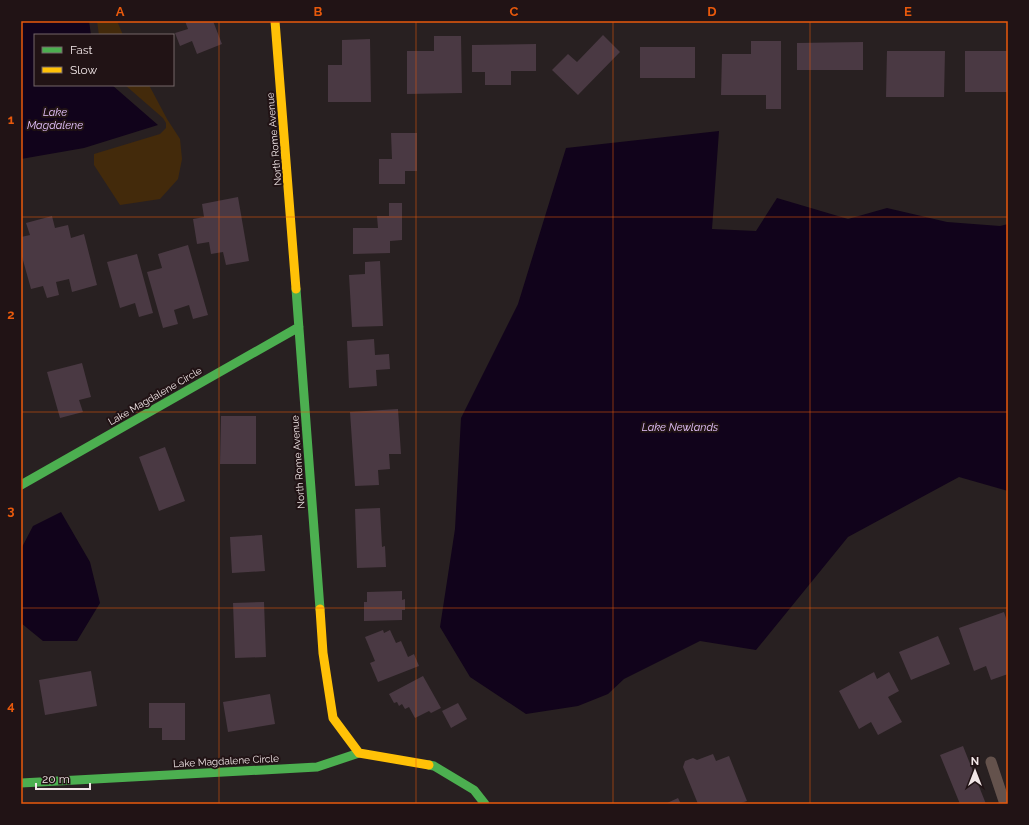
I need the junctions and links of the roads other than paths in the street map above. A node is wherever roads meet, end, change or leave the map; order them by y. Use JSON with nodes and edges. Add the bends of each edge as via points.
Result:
{"nodes":[{"id":1,"x":275,"y":21,"type":"edge"},
{"id":2,"x":300,"y":327,"type":"junction"},
{"id":3,"x":21,"y":485,"type":"edge"},
{"id":4,"x":359,"y":753,"type":"junction"},
{"id":5,"x":991,"y":762,"type":"dead end"},
{"id":6,"x":21,"y":783,"type":"edge"},
{"id":7,"x":485,"y":804,"type":"edge"},
{"id":8,"x":1005,"y":804,"type":"edge"}],
"edges":[{"from":1,"to":2,"type":"street","name":"North Rome Avenue"},
{"from":2,"to":3,"type":"street","name":"Lake Magdalene Circle"},
{"from":2,"to":4,"type":"street","name":"North Rome Avenue","via":[[322,653],[333,718]]},
{"from":4,"to":6,"type":"street","name":"Lake Magdalene Circle","via":[[317,767]]},
{"from":4,"to":7,"type":"street","via":[[434,766],[474,790]]},
{"from":5,"to":8,"type":"lane"}]}
